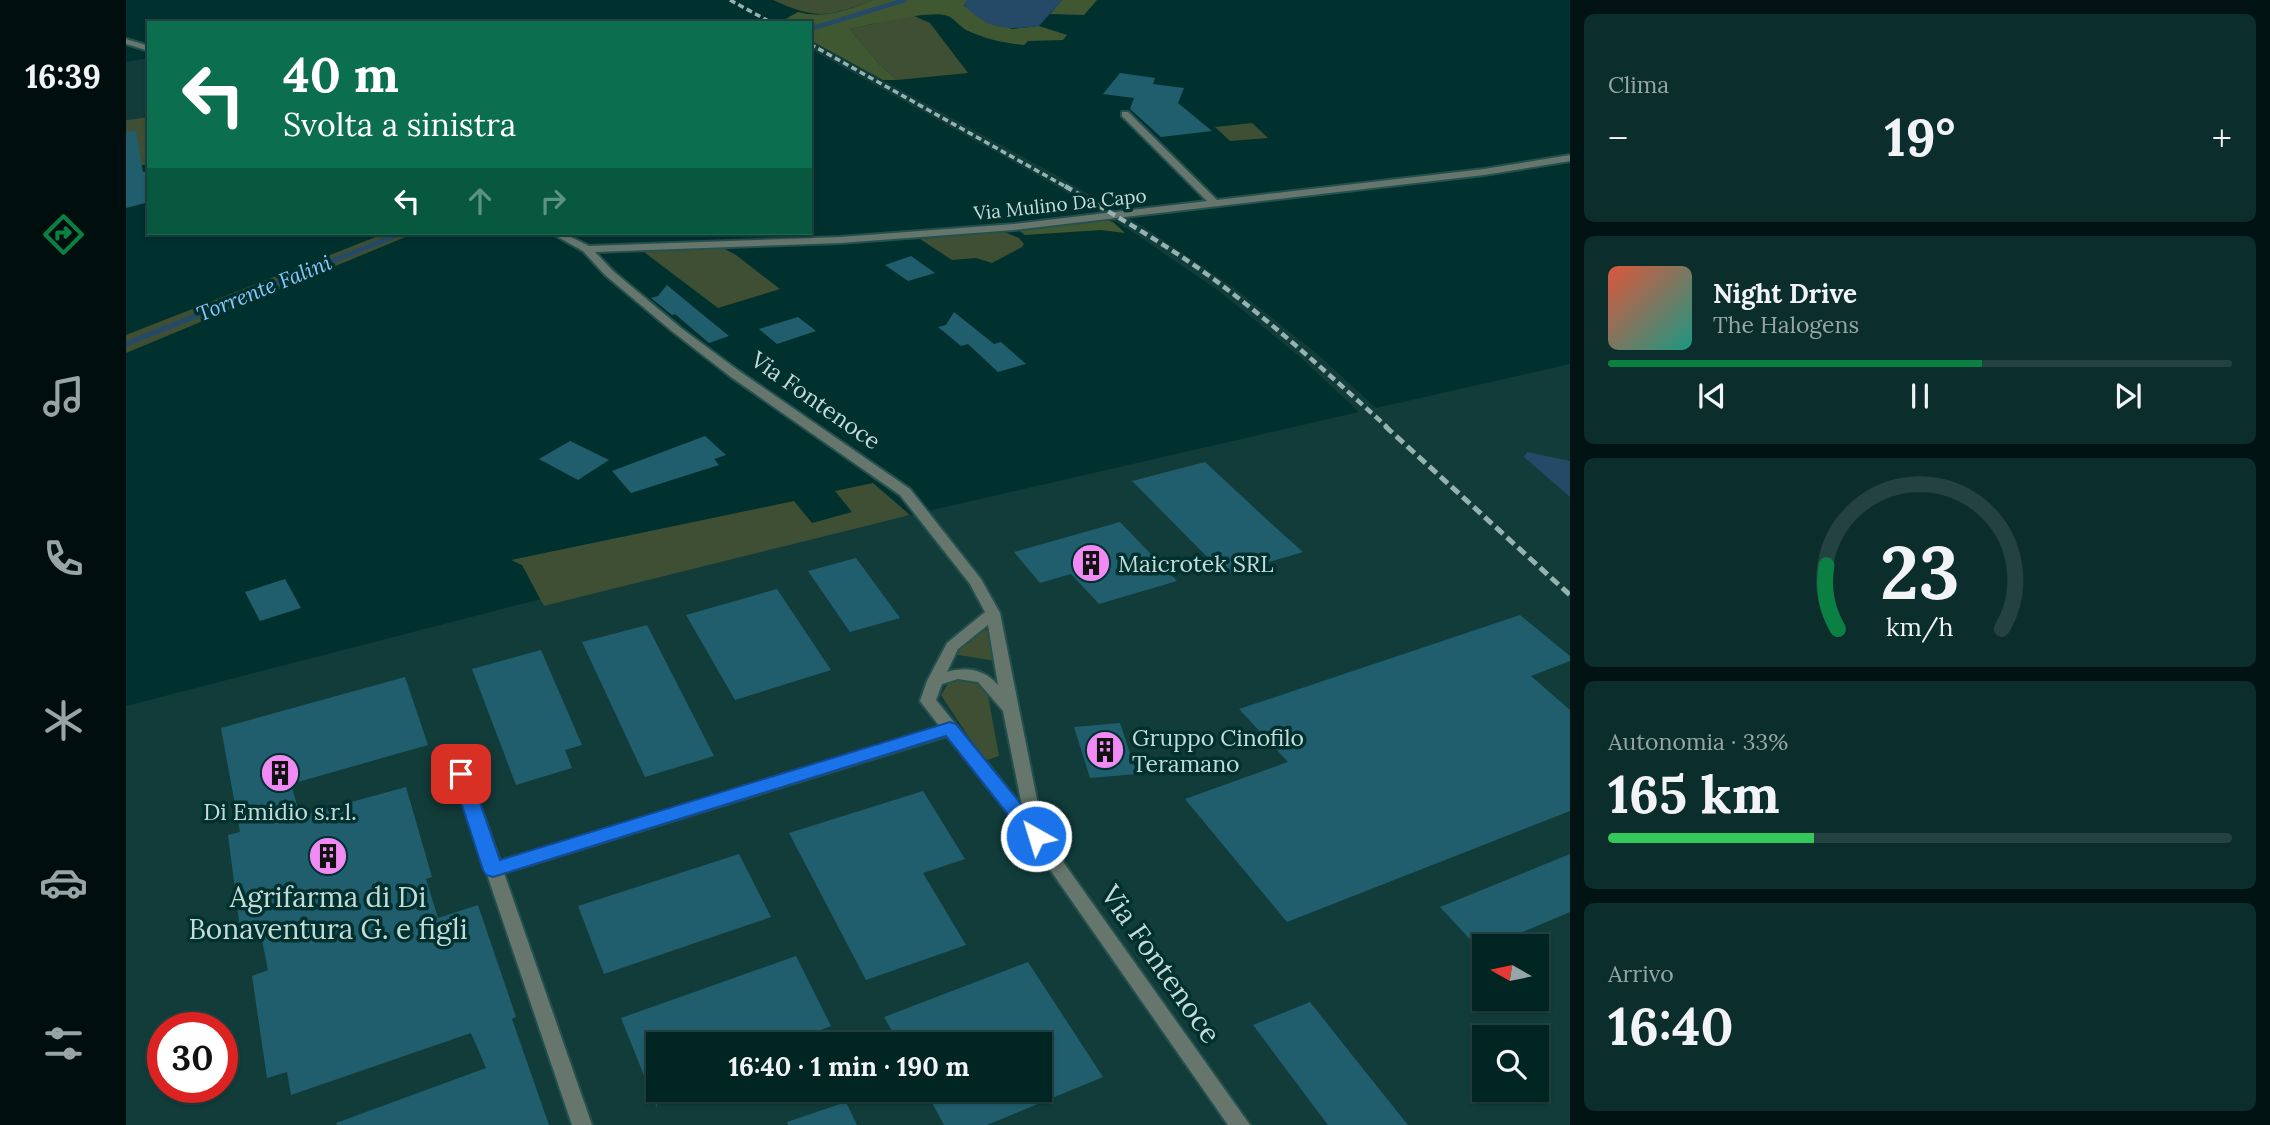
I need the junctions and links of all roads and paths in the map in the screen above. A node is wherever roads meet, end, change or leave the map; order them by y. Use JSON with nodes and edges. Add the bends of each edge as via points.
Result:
{"nodes":[{"id":1,"x":126,"y":41,"type":"edge"},
{"id":2,"x":147,"y":48,"type":"edge"},
{"id":3,"x":1125,"y":114,"type":"dead end"},
{"id":4,"x":1570,"y":159,"type":"edge"},
{"id":5,"x":1213,"y":202,"type":"junction"},
{"id":6,"x":560,"y":235,"type":"edge"},
{"id":7,"x":587,"y":249,"type":"junction"},
{"id":8,"x":993,"y":613,"type":"junction"},
{"id":9,"x":934,"y":681,"type":"junction"},
{"id":10,"x":1011,"y":710,"type":"junction"},
{"id":11,"x":950,"y":729,"type":"junction"},
{"id":12,"x":461,"y":774,"type":"dead end"},
{"id":13,"x":1036,"y":836,"type":"junction"},
{"id":14,"x":493,"y":870,"type":"junction"},
{"id":15,"x":582,"y":1125,"type":"edge"},
{"id":16,"x":1240,"y":1125,"type":"edge"}],
"edges":[{"from":1,"to":2,"type":"street"},
{"from":3,"to":5,"type":"street"},
{"from":4,"to":5,"type":"street","name":"Via Mulino Da Capo"},
{"from":5,"to":7,"type":"street","name":"Via Mulino Da Capo","via":[[914,236]]},
{"from":6,"to":7,"type":"street","name":"Via Mulino Da Capo"},
{"from":7,"to":8,"type":"street","name":"Via Fontenoce","via":[[677,330],[905,492],[976,582]]},
{"from":8,"to":9,"type":"street","via":[[952,646]]},
{"from":8,"to":10,"type":"street","name":"Via Fontenoce"},
{"from":9,"to":10,"type":"street","name":"Via Fontenoce","via":[[958,674],[983,677]]},
{"from":9,"to":11,"type":"street","name":"Via Fontenoce","via":[[928,701]]},
{"from":10,"to":13,"type":"street","name":"Via Fontenoce"},
{"from":11,"to":13,"type":"street","name":"Via Fontenoce"},
{"from":11,"to":14,"type":"street"},
{"from":12,"to":14,"type":"street"},
{"from":13,"to":16,"type":"street","name":"Via Fontenoce"},
{"from":14,"to":15,"type":"street"}]}
